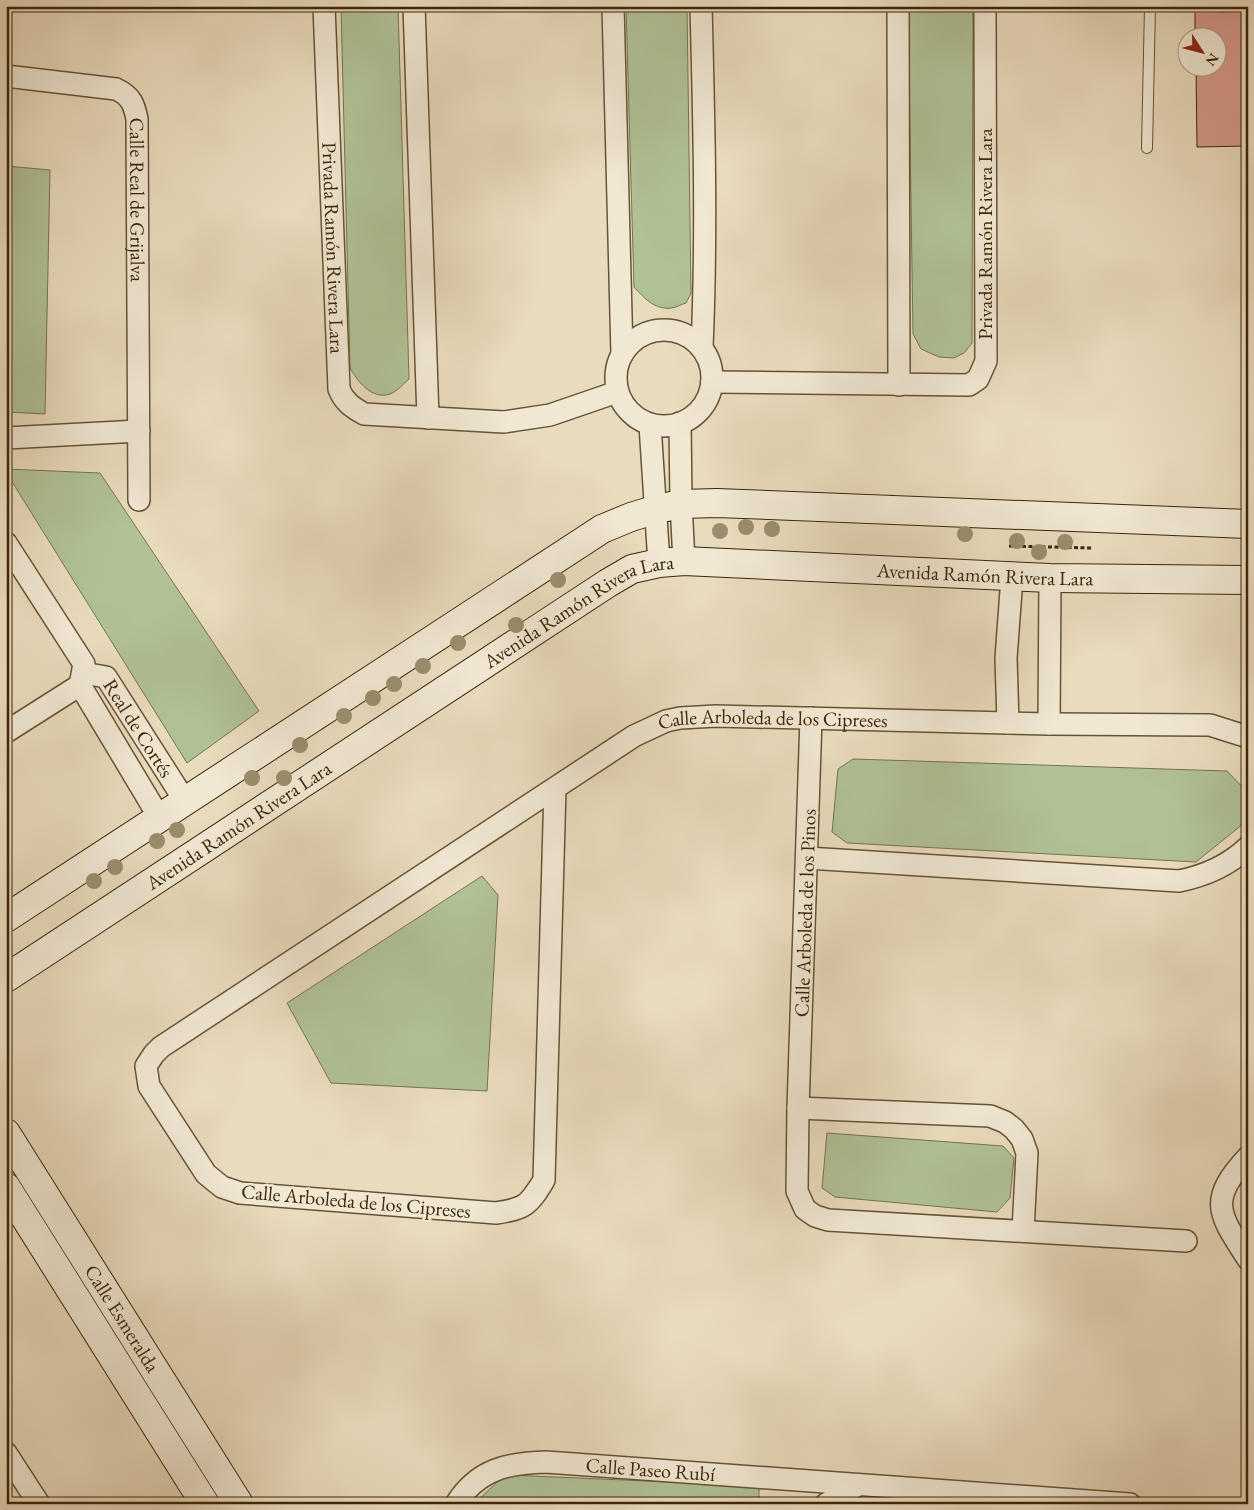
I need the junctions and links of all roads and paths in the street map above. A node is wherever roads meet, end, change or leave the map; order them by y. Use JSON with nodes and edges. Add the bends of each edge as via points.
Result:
{"nodes":[{"id":1,"x":324,"y":6,"type":"edge"},
{"id":2,"x":414,"y":6,"type":"edge"},
{"id":3,"x":612,"y":6,"type":"edge"},
{"id":4,"x":701,"y":6,"type":"edge"},
{"id":5,"x":898,"y":6,"type":"edge"},
{"id":6,"x":984,"y":6,"type":"edge"},
{"id":7,"x":1150,"y":6,"type":"edge"},
{"id":8,"x":6,"y":76,"type":"edge"},
{"id":9,"x":1147,"y":148,"type":"dead end"},
{"id":10,"x":702,"y":348,"type":"junction"},
{"id":11,"x":622,"y":354,"type":"junction"},
{"id":12,"x":712,"y":382,"type":"junction"},
{"id":13,"x":899,"y":385,"type":"junction"},
{"id":14,"x":617,"y":392,"type":"junction"},
{"id":15,"x":428,"y":418,"type":"junction"},
{"id":16,"x":680,"y":423,"type":"junction"},
{"id":17,"x":650,"y":425,"type":"junction"},
{"id":18,"x":139,"y":431,"type":"junction"},
{"id":19,"x":6,"y":438,"type":"edge"},
{"id":20,"x":139,"y":500,"type":"dead end"},
{"id":21,"x":669,"y":507,"type":"junction"},
{"id":22,"x":1248,"y":524,"type":"edge"},
{"id":23,"x":6,"y":543,"type":"edge"},
{"id":24,"x":1002,"y":546,"type":"dead end"},
{"id":25,"x":1102,"y":548,"type":"dead end"},
{"id":26,"x":672,"y":562,"type":"junction"},
{"id":27,"x":1012,"y":577,"type":"junction"},
{"id":28,"x":1050,"y":578,"type":"junction"},
{"id":29,"x":1248,"y":580,"type":"edge"},
{"id":30,"x":81,"y":679,"type":"junction"},
{"id":31,"x":812,"y":718,"type":"junction"},
{"id":32,"x":1008,"y":723,"type":"junction"},
{"id":33,"x":1049,"y":724,"type":"junction"},
{"id":34,"x":6,"y":732,"type":"edge"},
{"id":35,"x":1248,"y":738,"type":"edge"},
{"id":36,"x":555,"y":788,"type":"junction"},
{"id":37,"x":185,"y":801,"type":"junction"},
{"id":38,"x":159,"y":817,"type":"junction"},
{"id":39,"x":1248,"y":847,"type":"edge"},
{"id":40,"x":807,"y":858,"type":"junction"},
{"id":41,"x":6,"y":918,"type":"edge"},
{"id":42,"x":6,"y":978,"type":"edge"},
{"id":43,"x":798,"y":1108,"type":"junction"},
{"id":44,"x":6,"y":1133,"type":"edge"},
{"id":45,"x":1248,"y":1157,"type":"edge"},
{"id":46,"x":6,"y":1187,"type":"edge"},
{"id":47,"x":1023,"y":1231,"type":"junction"},
{"id":48,"x":1186,"y":1242,"type":"dead end"},
{"id":49,"x":1248,"y":1259,"type":"edge"},
{"id":50,"x":6,"y":1453,"type":"edge"},
{"id":51,"x":858,"y":1485,"type":"junction"},
{"id":52,"x":1029,"y":1500,"type":"edge"},
{"id":53,"x":39,"y":1504,"type":"edge"},
{"id":54,"x":205,"y":1504,"type":"edge"},
{"id":55,"x":239,"y":1504,"type":"edge"},
{"id":56,"x":456,"y":1504,"type":"edge"},
{"id":57,"x":826,"y":1504,"type":"edge"},
{"id":58,"x":1130,"y":1504,"type":"edge"}],
"edges":[{"from":1,"to":15,"type":"street","name":"Privada Ramón Rivera Lara","via":[[339,389],[343,399],[364,414]]},
{"from":2,"to":15,"type":"street"},
{"from":3,"to":11,"type":"street"},
{"from":4,"to":10,"type":"street","via":[[705,154]]},
{"from":5,"to":13,"type":"street"},
{"from":6,"to":13,"type":"street","name":"Privada Ramón Rivera Lara","via":[[986,361],[978,379],[969,385]]},
{"from":7,"to":9,"type":"lane"},
{"from":8,"to":18,"type":"street","name":"Calle Real de Grijalva","via":[[116,89],[125,93],[134,104],[137,120]]},
{"from":10,"to":11,"type":"street","via":[[678,331],[665,330],[640,336],[629,343]]},
{"from":10,"to":12,"type":"street","via":[[711,369]]},
{"from":11,"to":14,"type":"street","via":[[617,366]]},
{"from":12,"to":13,"type":"street","name":"Privada Ramón Rivera Lara"},
{"from":12,"to":16,"type":"street","via":[[702,407]]},
{"from":14,"to":15,"type":"street","name":"Privada Ramón Rivera Lara","via":[[550,415],[504,422]]},
{"from":14,"to":17,"type":"street","via":[[630,413]]},
{"from":16,"to":17,"type":"street"},
{"from":16,"to":21,"type":"street"},
{"from":17,"to":21,"type":"street"},
{"from":18,"to":19,"type":"street"},
{"from":18,"to":20,"type":"street","name":"Calle Real de Grijalva"},
{"from":21,"to":22,"type":"street","via":[[717,503]]},
{"from":21,"to":26,"type":"street"},
{"from":21,"to":37,"type":"street","via":[[602,529]]},
{"from":23,"to":30,"type":"street","name":"Real de Cortés","via":[[84,664]]},
{"from":24,"to":25,"type":"path"},
{"from":26,"to":27,"type":"street","name":"Avenida Ramón Rivera Lara"},
{"from":26,"to":42,"type":"street","name":"Avenida Ramón Rivera Lara","via":[[632,569],[608,583]]},
{"from":27,"to":28,"type":"street","name":"Avenida Ramón Rivera Lara"},
{"from":27,"to":32,"type":"street","via":[[1006,658]]},
{"from":28,"to":29,"type":"street","name":"Avenida Ramón Rivera Lara"},
{"from":28,"to":33,"type":"street"},
{"from":30,"to":34,"type":"street"},
{"from":30,"to":37,"type":"street","name":"Real de Cortés","via":[[106,677]]},
{"from":30,"to":38,"type":"street","name":"Real de Cortés"},
{"from":31,"to":32,"type":"street","name":"Calle Arboleda de los Cipreses"},
{"from":31,"to":36,"type":"street","name":"Calle Arboleda de los Cipreses","via":[[716,716],[666,721],[634,736]]},
{"from":31,"to":40,"type":"street","name":"Calle Arboleda de los Pinos"},
{"from":32,"to":33,"type":"street","name":"Calle Arboleda de los Cipreses"},
{"from":33,"to":35,"type":"street","name":"Calle Arboleda de los Cipreses","via":[[1210,725]]},
{"from":36,"to":36,"type":"street","name":"Calle Arboleda de los Cipreses","via":[[154,1054],[146,1066],[149,1086],[206,1174],[222,1187],[240,1193],[496,1213],[516,1210],[533,1199],[544,1180]]},
{"from":37,"to":38,"type":"street"},
{"from":38,"to":41,"type":"street"},
{"from":39,"to":40,"type":"street","via":[[1207,874],[1179,881]]},
{"from":40,"to":43,"type":"street","name":"Calle Arboleda de los Pinos"},
{"from":43,"to":47,"type":"street","name":"Calle Arboleda de los Pinos","via":[[798,1191],[805,1208],[816,1216],[828,1220]]},
{"from":43,"to":47,"type":"street","via":[[990,1116],[1005,1122],[1022,1139],[1027,1153]]},
{"from":44,"to":55,"type":"street","name":"Calle Esmeralda"},
{"from":45,"to":49,"type":"street","via":[[1226,1186],[1220,1202],[1229,1230]]},
{"from":46,"to":54,"type":"street","name":"Calle Esmeralda"},
{"from":47,"to":48,"type":"street","name":"Calle Arboleda de los Pinos"},
{"from":50,"to":53,"type":"street"},
{"from":51,"to":52,"type":"street","name":"Calle Paseo Rubí"},
{"from":51,"to":56,"type":"street","name":"Calle Paseo Rubí","via":[[523,1462],[499,1468],[479,1478],[464,1491]]},
{"from":51,"to":57,"type":"street"},
{"from":52,"to":58,"type":"street","name":"Calle Paseo Rubí"}]}
